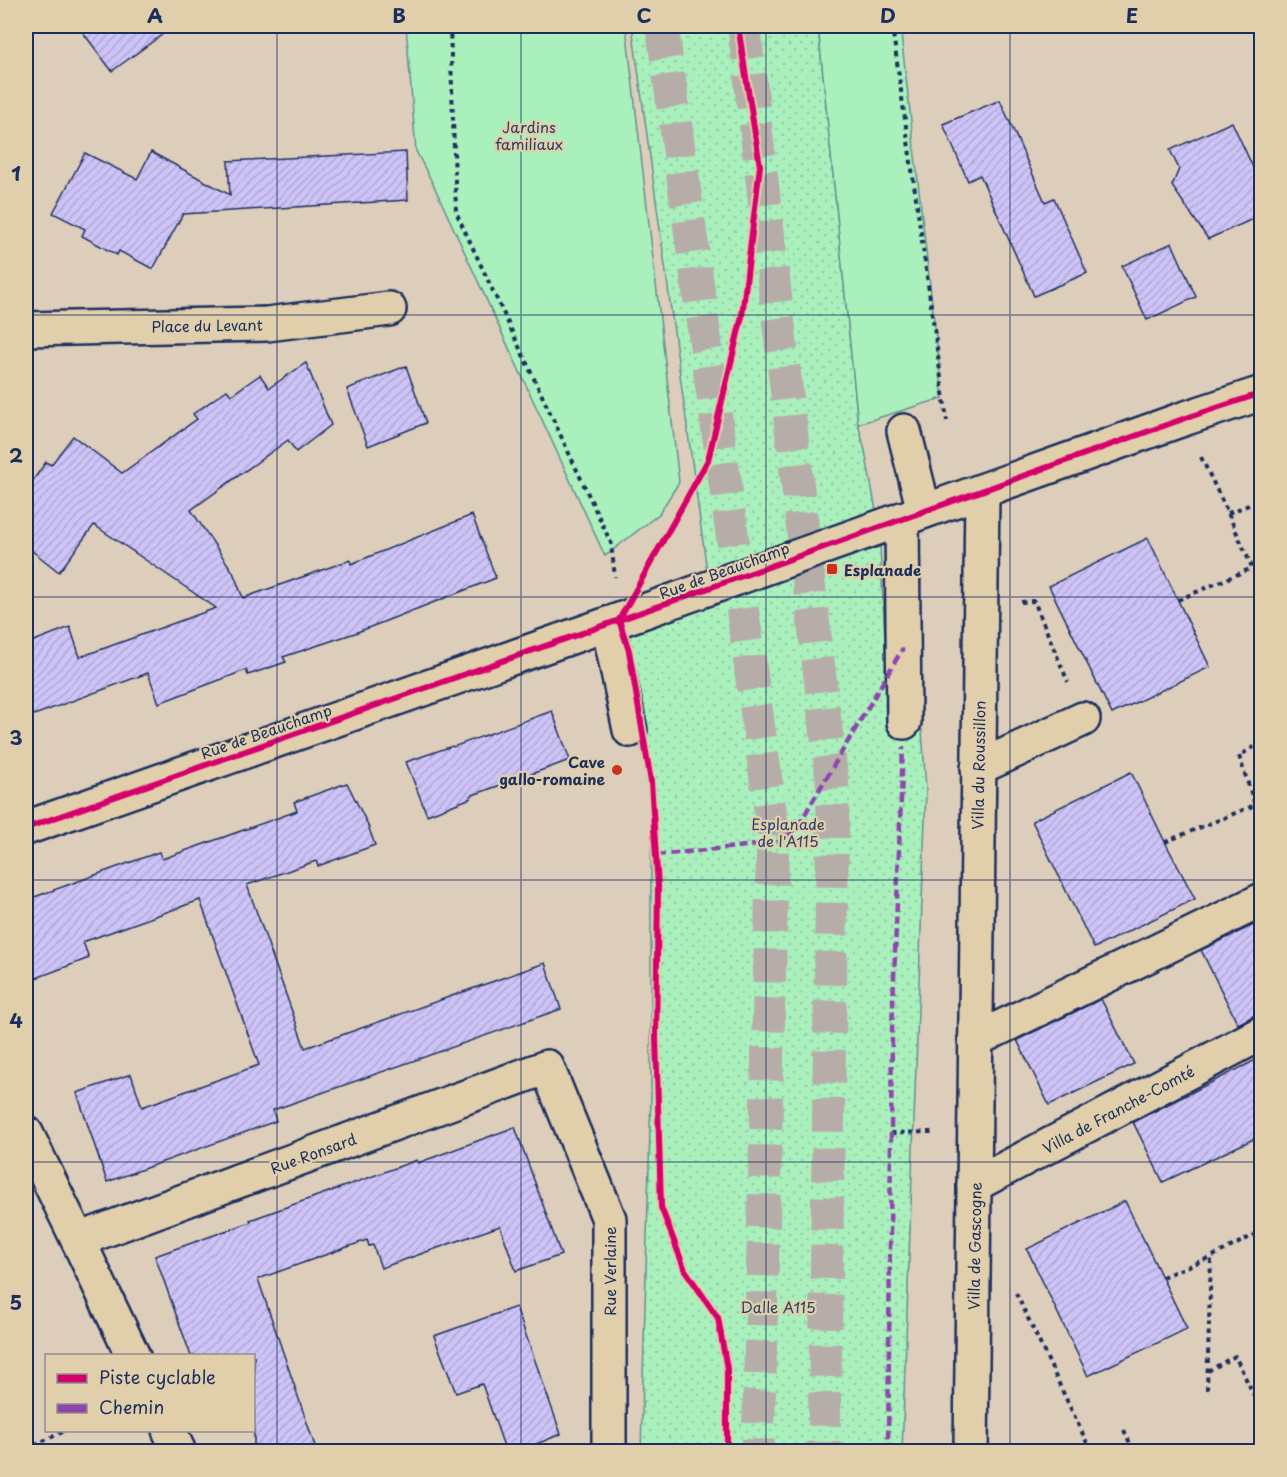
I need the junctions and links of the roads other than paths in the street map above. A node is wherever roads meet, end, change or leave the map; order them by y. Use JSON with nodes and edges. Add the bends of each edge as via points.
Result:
{"nodes":[{"id":1,"x":389,"y":309,"type":"dead end"},
{"id":2,"x":26,"y":329,"type":"edge"},
{"id":3,"x":1262,"y":393,"type":"edge"},
{"id":4,"x":904,"y":431,"type":"dead end"},
{"id":5,"x":982,"y":491,"type":"junction"},
{"id":6,"x":913,"y":515,"type":"junction"},
{"id":7,"x":614,"y":622,"type":"junction"},
{"id":8,"x":1083,"y":719,"type":"road end"},
{"id":9,"x":904,"y":722,"type":"dead end"},
{"id":10,"x":630,"y":730,"type":"dead end"},
{"id":11,"x":978,"y":768,"type":"junction"},
{"id":12,"x":26,"y":828,"type":"edge"},
{"id":13,"x":1262,"y":900,"type":"edge"},
{"id":14,"x":1262,"y":1034,"type":"edge"},
{"id":15,"x":975,"y":1040,"type":"junction"},
{"id":16,"x":547,"y":1066,"type":"joint"},
{"id":17,"x":29,"y":1147,"type":"edge"},
{"id":18,"x":974,"y":1185,"type":"junction"},
{"id":19,"x":78,"y":1240,"type":"junction"},
{"id":20,"x":132,"y":1354,"type":"edge"},
{"id":21,"x":169,"y":1432,"type":"edge"},
{"id":22,"x":179,"y":1452,"type":"edge"},
{"id":23,"x":609,"y":1452,"type":"edge"},
{"id":24,"x":971,"y":1452,"type":"edge"}],
"edges":[{"from":1,"to":2,"type":"street","name":"Place du Levant","via":[[267,324]]},
{"from":3,"to":5,"type":"street","name":"Rue de Beauchamp"},
{"from":4,"to":6,"type":"street"},
{"from":5,"to":6,"type":"street","name":"Rue de Beauchamp"},
{"from":5,"to":11,"type":"street","name":"Villa du Roussillon"},
{"from":6,"to":7,"type":"street","name":"Rue de Beauchamp"},
{"from":6,"to":9,"type":"street"},
{"from":7,"to":10,"type":"street"},
{"from":7,"to":12,"type":"street","name":"Rue de Beauchamp"},
{"from":8,"to":11,"type":"street"},
{"from":11,"to":15,"type":"street","name":"Villa du Roussillon"},
{"from":13,"to":15,"type":"street"},
{"from":14,"to":18,"type":"street","name":"Villa de Franche-Comté"},
{"from":15,"to":18,"type":"street","name":"Villa de Gascogne"},
{"from":16,"to":19,"type":"street","name":"Rue Ronsard"},
{"from":16,"to":23,"type":"street","name":"Rue Verlaine","via":[[609,1220]]},
{"from":17,"to":19,"type":"street"},
{"from":18,"to":24,"type":"street","name":"Villa de Gascogne"},
{"from":19,"to":20,"type":"street"},
{"from":21,"to":22,"type":"street"}]}
